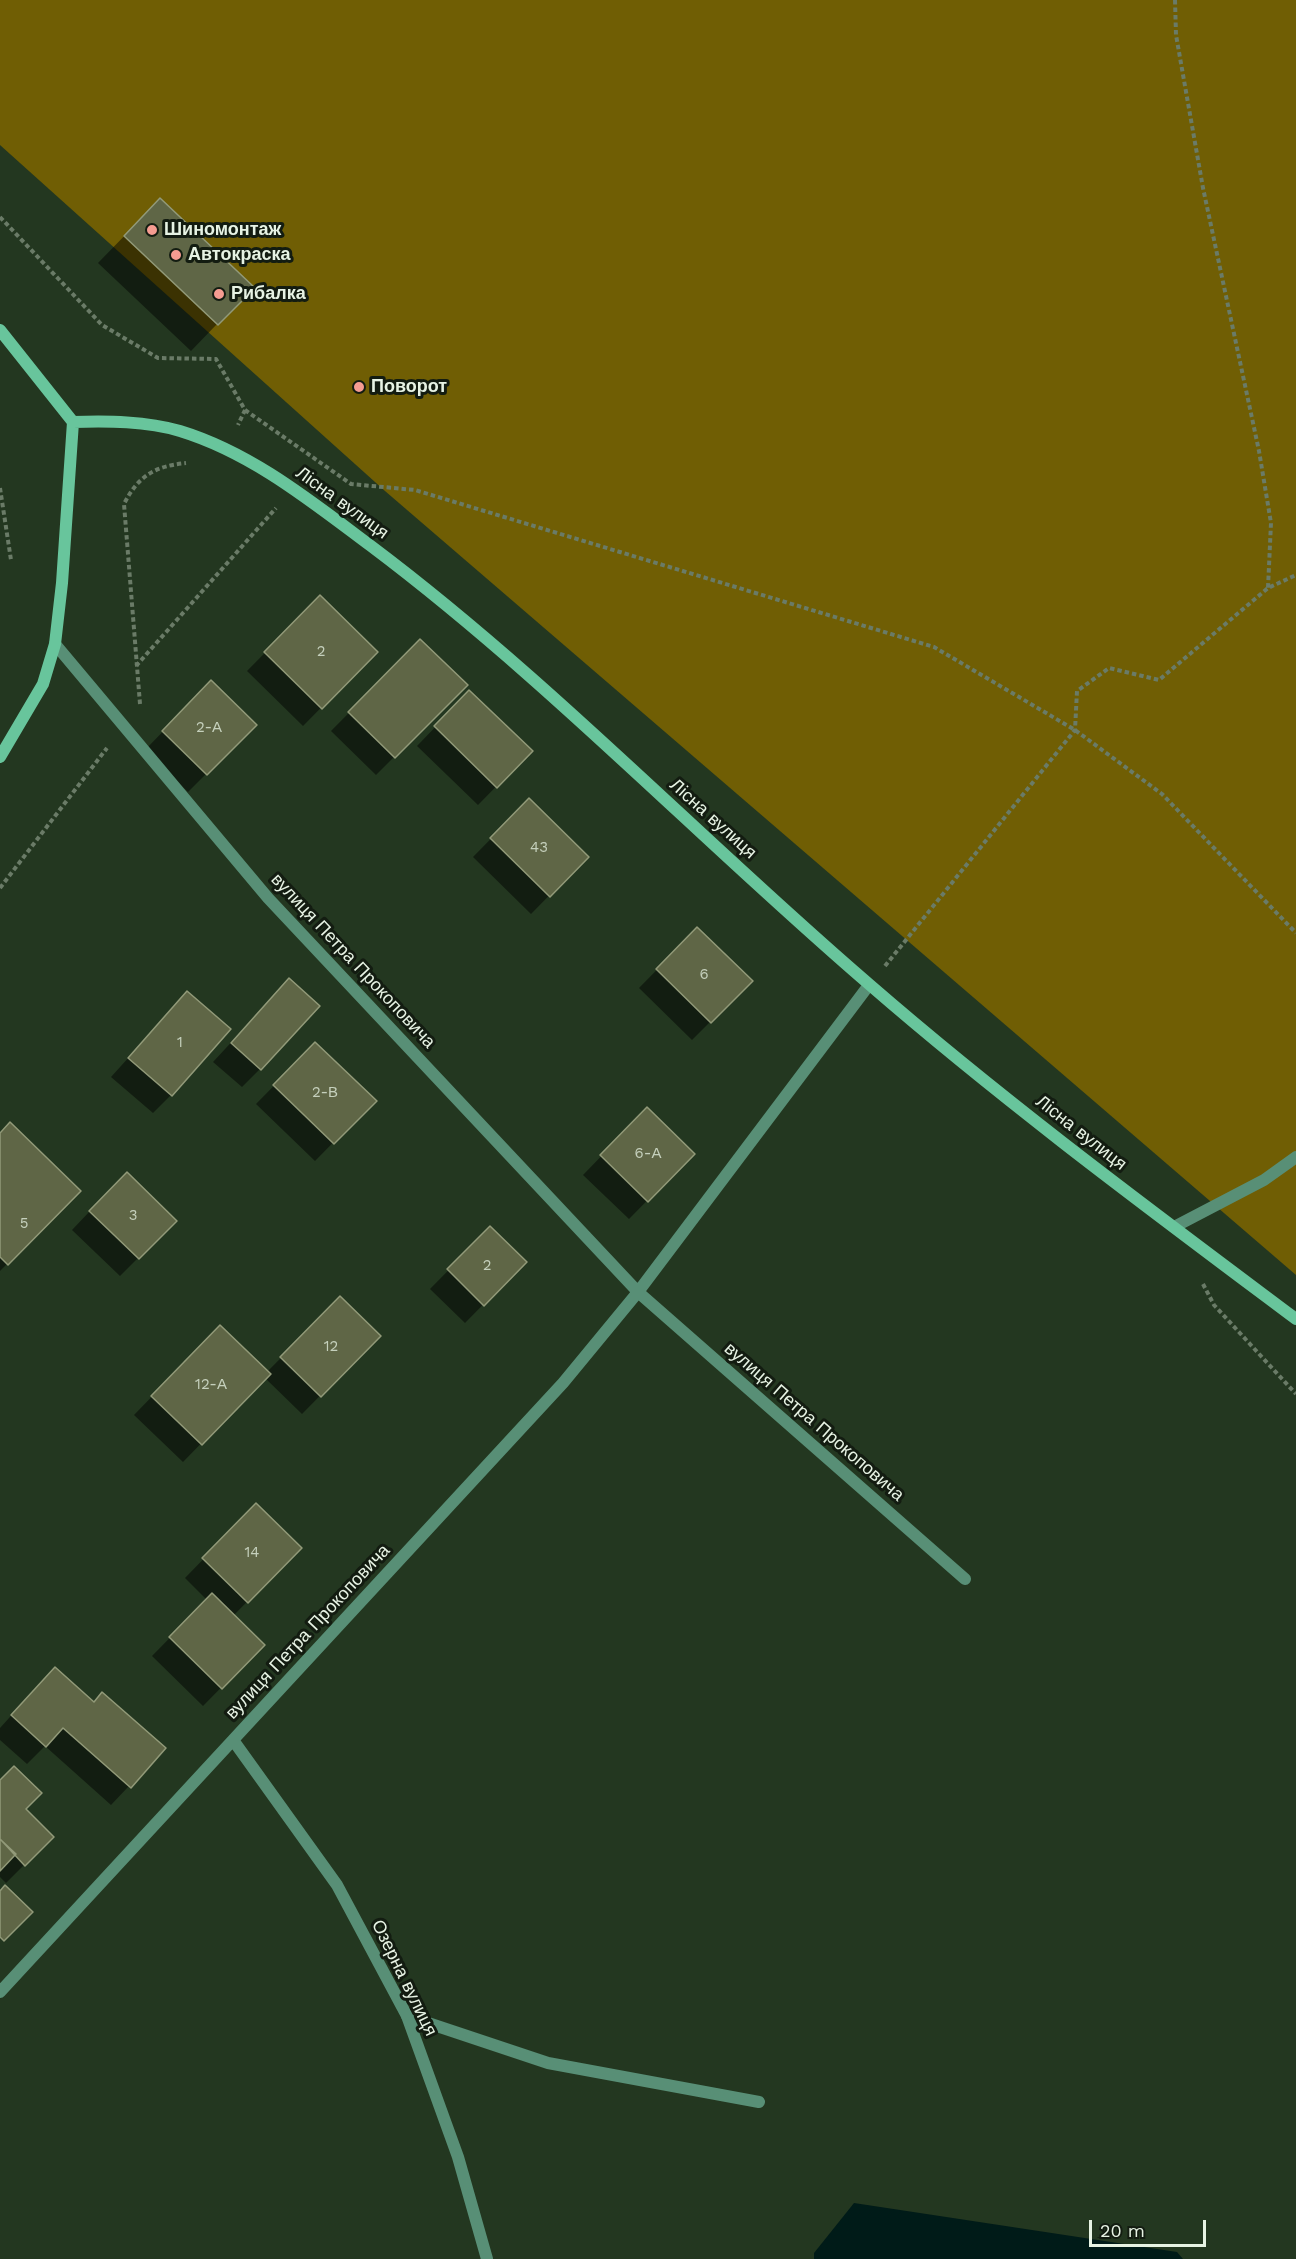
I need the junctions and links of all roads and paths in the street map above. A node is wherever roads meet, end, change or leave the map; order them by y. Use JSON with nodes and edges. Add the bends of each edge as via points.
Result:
{"nodes":[{"id":1,"x":1174,"y":0,"type":"edge"},
{"id":2,"x":0,"y":218,"type":"edge"},
{"id":3,"x":0,"y":330,"type":"edge"},
{"id":4,"x":245,"y":410,"type":"junction"},
{"id":5,"x":73,"y":422,"type":"junction"},
{"id":6,"x":226,"y":449,"type":"junction"},
{"id":7,"x":190,"y":463,"type":"dead end"},
{"id":8,"x":0,"y":488,"type":"edge"},
{"id":9,"x":294,"y":488,"type":"junction"},
{"id":10,"x":11,"y":560,"type":"dead end"},
{"id":11,"x":1296,"y":574,"type":"edge"},
{"id":12,"x":1268,"y":588,"type":"junction"},
{"id":13,"x":55,"y":644,"type":"junction"},
{"id":14,"x":136,"y":667,"type":"junction"},
{"id":15,"x":124,"y":726,"type":"junction"},
{"id":16,"x":1075,"y":730,"type":"junction"},
{"id":17,"x":0,"y":757,"type":"edge"},
{"id":18,"x":0,"y":888,"type":"edge"},
{"id":19,"x":1296,"y":933,"type":"edge"},
{"id":20,"x":869,"y":985,"type":"junction"},
{"id":21,"x":1296,"y":1156,"type":"edge"},
{"id":22,"x":1173,"y":1227,"type":"junction"},
{"id":23,"x":1199,"y":1275,"type":"dead end"},
{"id":24,"x":638,"y":1292,"type":"junction"},
{"id":25,"x":1296,"y":1318,"type":"edge"},
{"id":26,"x":1296,"y":1394,"type":"edge"},
{"id":27,"x":965,"y":1579,"type":"dead end"},
{"id":28,"x":233,"y":1740,"type":"junction"},
{"id":29,"x":0,"y":1992,"type":"edge"},
{"id":30,"x":407,"y":2016,"type":"junction"},
{"id":31,"x":759,"y":2102,"type":"dead end"},
{"id":32,"x":487,"y":2259,"type":"edge"}],
"edges":[{"from":1,"to":12,"type":"path","via":[[1176,34],[1203,188],[1271,523]]},
{"from":2,"to":4,"type":"path","via":[[102,325],[158,358],[216,359]]},
{"from":3,"to":5,"type":"street"},
{"from":4,"to":6,"type":"path"},
{"from":4,"to":16,"type":"path","via":[[351,484],[415,490],[934,647]]},
{"from":5,"to":6,"type":"street","name":"Лісна вулиця","via":[[116,421],[178,430]]},
{"from":5,"to":13,"type":"street"},
{"from":6,"to":9,"type":"street","name":"Лісна вулиця"},
{"from":7,"to":14,"type":"path","via":[[166,465],[145,476],[133,486],[124,504]]},
{"from":8,"to":10,"type":"path"},
{"from":9,"to":14,"type":"path"},
{"from":9,"to":20,"type":"street","name":"Лісна вулиця","via":[[447,603]]},
{"from":11,"to":12,"type":"path"},
{"from":12,"to":16,"type":"path","via":[[1159,680],[1109,668],[1077,691]]},
{"from":13,"to":15,"type":"street","name":"вулиця Петра Прокоповича"},
{"from":13,"to":17,"type":"street","via":[[43,684]]},
{"from":14,"to":15,"type":"path","via":[[141,703]]},
{"from":15,"to":18,"type":"path"},
{"from":15,"to":24,"type":"street","name":"вулиця Петра Прокоповича","via":[[268,898]]},
{"from":16,"to":19,"type":"path","via":[[1162,794]]},
{"from":16,"to":20,"type":"path"},
{"from":20,"to":22,"type":"street","name":"Лісна вулиця"},
{"from":20,"to":24,"type":"street","name":"вулиця Петра Прокоповича"},
{"from":21,"to":22,"type":"street","via":[[1264,1180]]},
{"from":22,"to":25,"type":"street","name":"Лісна вулиця"},
{"from":23,"to":26,"type":"path","via":[[1214,1305]]},
{"from":24,"to":27,"type":"street","name":"вулиця Петра Прокоповича"},
{"from":24,"to":28,"type":"street","name":"вулиця Петра Прокоповича","via":[[563,1383]]},
{"from":28,"to":29,"type":"street","name":"вулиця Петра Прокоповича"},
{"from":28,"to":30,"type":"street","name":"Озерна вулиця","via":[[338,1885]]},
{"from":30,"to":31,"type":"street","via":[[548,2063]]},
{"from":30,"to":32,"type":"street","name":"Озерна вулиця","via":[[458,2157]]}]}
